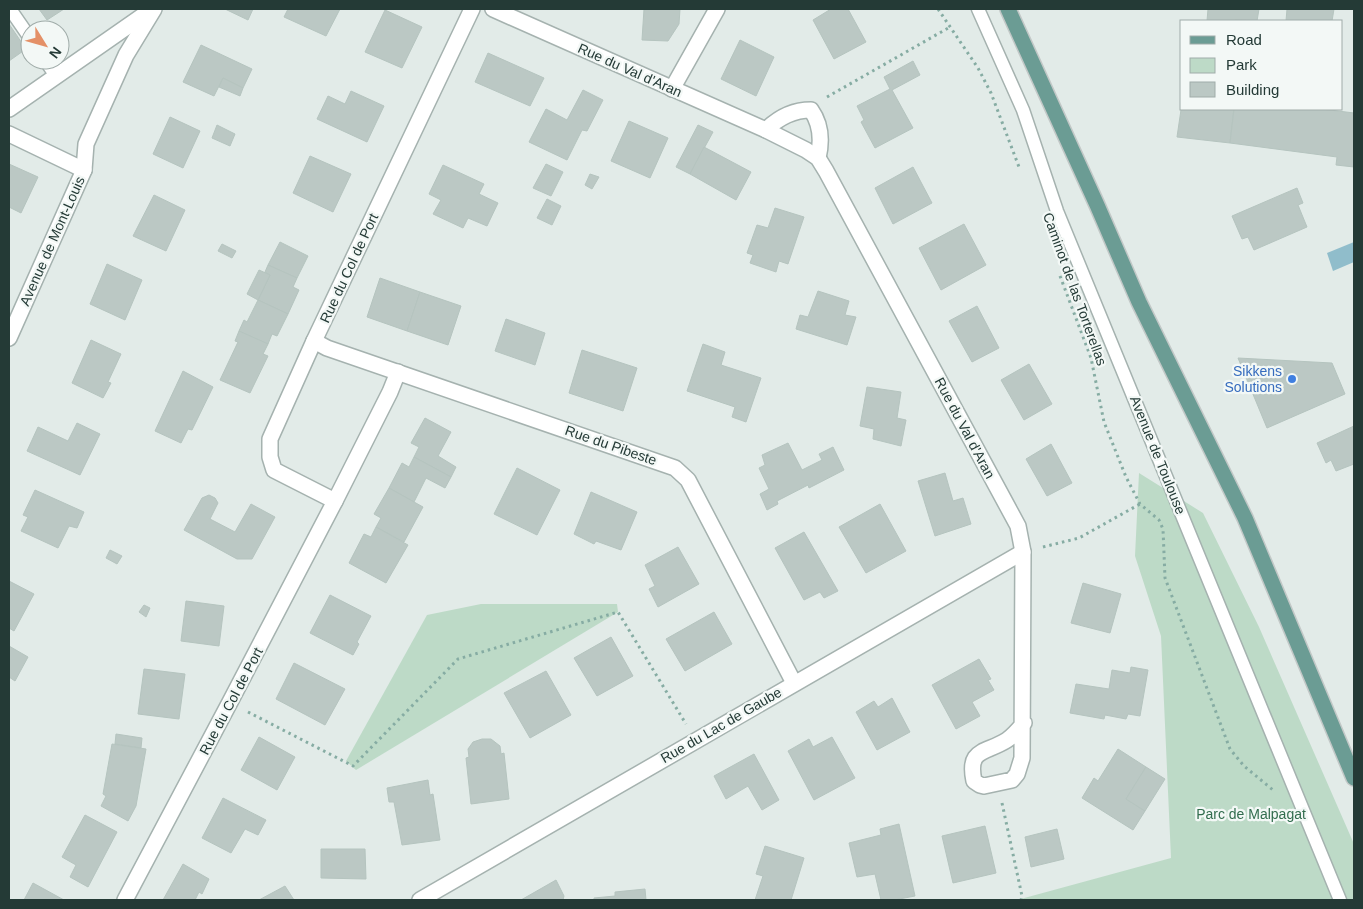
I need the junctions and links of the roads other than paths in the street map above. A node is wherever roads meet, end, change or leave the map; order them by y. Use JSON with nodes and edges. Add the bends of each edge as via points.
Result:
{"nodes":[{"id":1,"x":10,"y":9,"type":"edge"},
{"id":2,"x":154,"y":9,"type":"edge"},
{"id":3,"x":472,"y":9,"type":"edge"},
{"id":4,"x":493,"y":9,"type":"edge"},
{"id":5,"x":717,"y":9,"type":"edge"},
{"id":6,"x":978,"y":9,"type":"edge"},
{"id":7,"x":1008,"y":9,"type":"edge"},
{"id":8,"x":20,"y":24,"type":"edge"},
{"id":9,"x":52,"y":70,"type":"edge"},
{"id":10,"x":56,"y":76,"type":"junction"},
{"id":11,"x":672,"y":89,"type":"junction"},
{"id":12,"x":9,"y":109,"type":"edge"},
{"id":13,"x":766,"y":130,"type":"junction"},
{"id":14,"x":9,"y":134,"type":"edge"},
{"id":15,"x":818,"y":158,"type":"junction"},
{"id":16,"x":84,"y":170,"type":"junction"},
{"id":17,"x":9,"y":338,"type":"edge"},
{"id":18,"x":314,"y":341,"type":"junction"},
{"id":19,"x":398,"y":372,"type":"junction"},
{"id":20,"x":335,"y":501,"type":"junction"},
{"id":21,"x":1023,"y":552,"type":"junction"},
{"id":22,"x":794,"y":683,"type":"junction"},
{"id":23,"x":1024,"y":723,"type":"junction"},
{"id":24,"x":1354,"y":778,"type":"edge"},
{"id":25,"x":125,"y":900,"type":"edge"},
{"id":26,"x":420,"y":900,"type":"edge"},
{"id":27,"x":1340,"y":900,"type":"edge"}],
"edges":[{"from":1,"to":8,"type":"lane"},
{"from":2,"to":10,"type":"street"},
{"from":2,"to":16,"type":"street","name":"Avenue de Mont-Louis","via":[[126,55],[86,144]]},
{"from":3,"to":18,"type":"street","name":"Rue du Col de Port"},
{"from":4,"to":11,"type":"street","name":"Rue du Val d'Aran"},
{"from":5,"to":11,"type":"street"},
{"from":6,"to":27,"type":"lane","name":"Avenue de Toulouse","via":[[1023,110],[1057,212]]},
{"from":7,"to":24,"type":"main road","via":[[1139,302],[1245,518]]},
{"from":9,"to":10,"type":"lane"},
{"from":10,"to":12,"type":"street"},
{"from":11,"to":13,"type":"street","name":"Rue du Val d'Aran"},
{"from":13,"to":15,"type":"street","name":"Rue du Val d'Aran"},
{"from":13,"to":15,"type":"street","via":[[774,122],[799,110],[811,110],[818,119],[821,145]]},
{"from":14,"to":16,"type":"street"},
{"from":15,"to":21,"type":"street","name":"Rue du Val d'Aran","via":[[1018,526]]},
{"from":16,"to":17,"type":"street","name":"Avenue de Mont-Louis"},
{"from":18,"to":19,"type":"street","name":"Rue du Pibeste"},
{"from":18,"to":20,"type":"street","name":"Rue du Col de Port","via":[[270,438],[270,457],[274,470]]},
{"from":19,"to":20,"type":"street","name":"Rue du Col de Port"},
{"from":19,"to":22,"type":"street","name":"Rue du Pibeste","via":[[675,468],[688,480]]},
{"from":20,"to":25,"type":"street","name":"Rue du Col de Port"},
{"from":21,"to":22,"type":"street","name":"Rue du Lac de Gaube"},
{"from":21,"to":23,"type":"street","name":"Rue du Val d'Aran"},
{"from":22,"to":26,"type":"street","name":"Rue du Lac de Gaube"},
{"from":23,"to":23,"type":"street","name":"Rue du Val d'Aran","via":[[1008,740],[976,757],[971,767],[974,781],[980,785],[1012,780],[1022,758]]}]}
